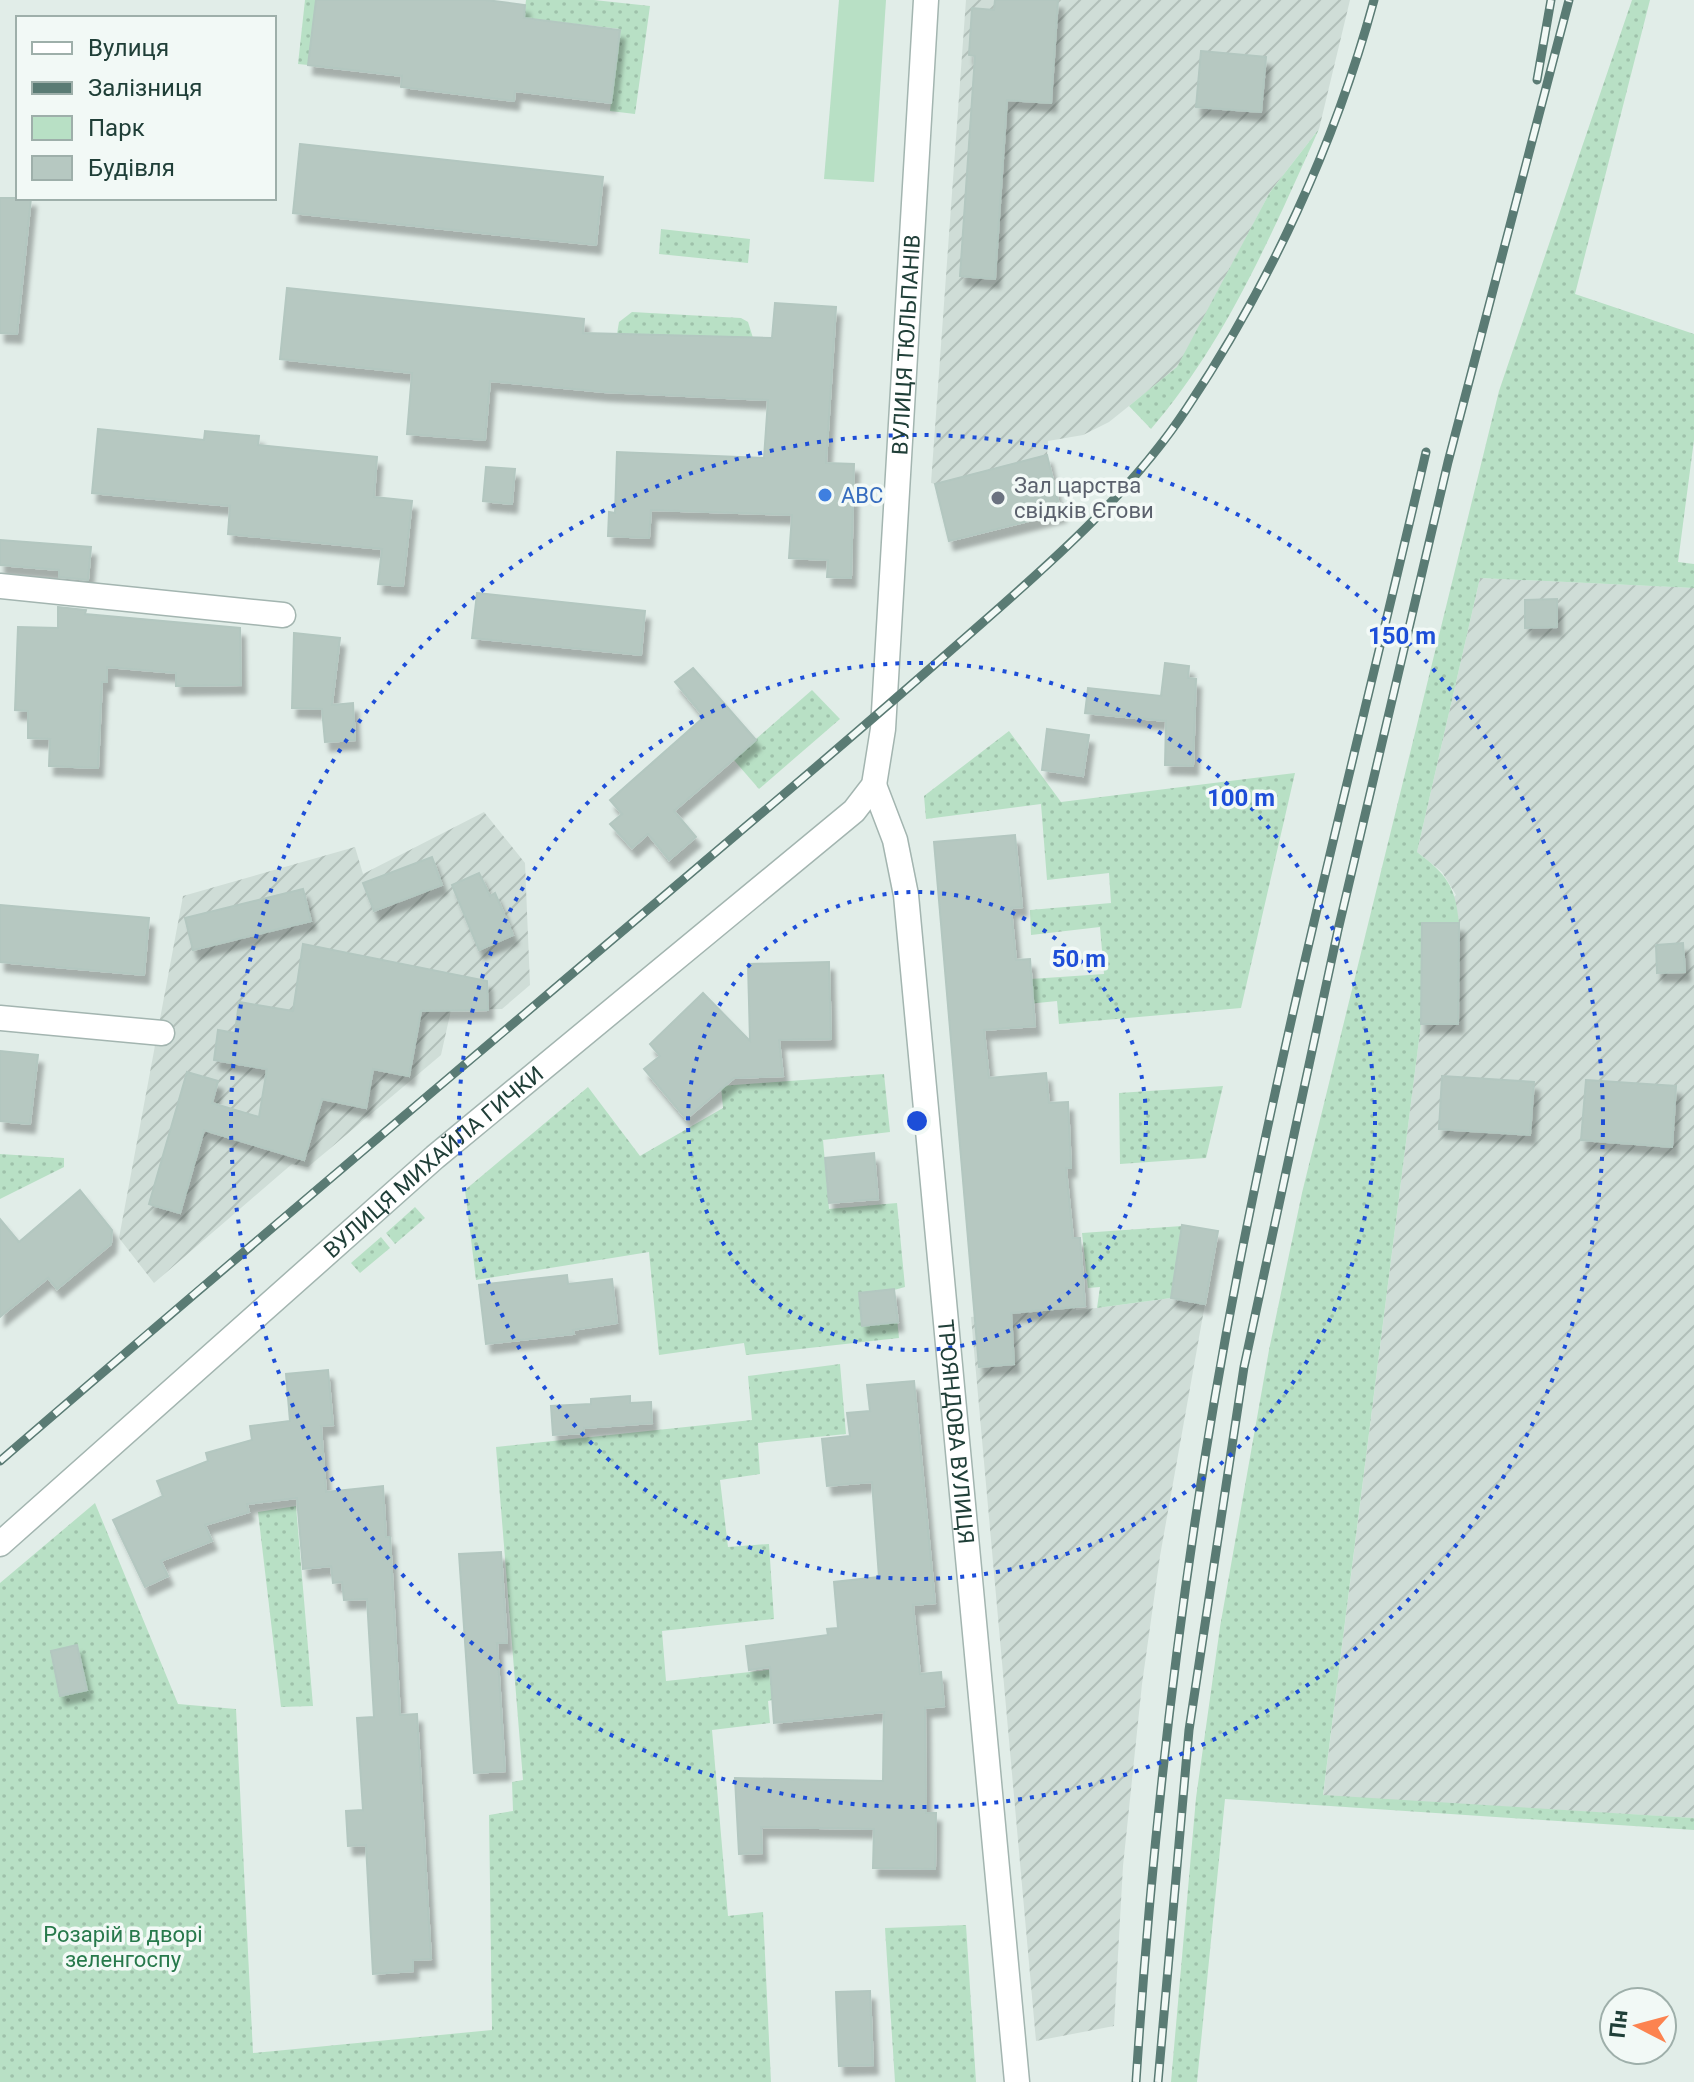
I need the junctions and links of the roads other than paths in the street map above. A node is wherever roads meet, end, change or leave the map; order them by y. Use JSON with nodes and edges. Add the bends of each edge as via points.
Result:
{"nodes":[{"id":1,"x":926,"y":0,"type":"edge"},
{"id":2,"x":0,"y":586,"type":"edge"},
{"id":3,"x":283,"y":615,"type":"dead end"},
{"id":4,"x":874,"y":785,"type":"junction"},
{"id":5,"x":0,"y":1018,"type":"edge"},
{"id":6,"x":162,"y":1033,"type":"dead end"},
{"id":7,"x":0,"y":1544,"type":"edge"},
{"id":8,"x":1017,"y":2082,"type":"edge"}],
"edges":[{"from":1,"to":4,"type":"street","name":"ВУЛИЦЯ ТЮЛЬПАНІВ","via":[[883,729]]},
{"from":2,"to":3,"type":"street"},
{"from":4,"to":7,"type":"street","name":"ВУЛИЦЯ МИХАЙЛА ГИЧКИ","via":[[854,811],[435,1157]]},
{"from":4,"to":8,"type":"street","name":"ТРОЯНДОВА ВУЛИЦЯ","via":[[895,840],[906,895]]},
{"from":5,"to":6,"type":"street"}]}
